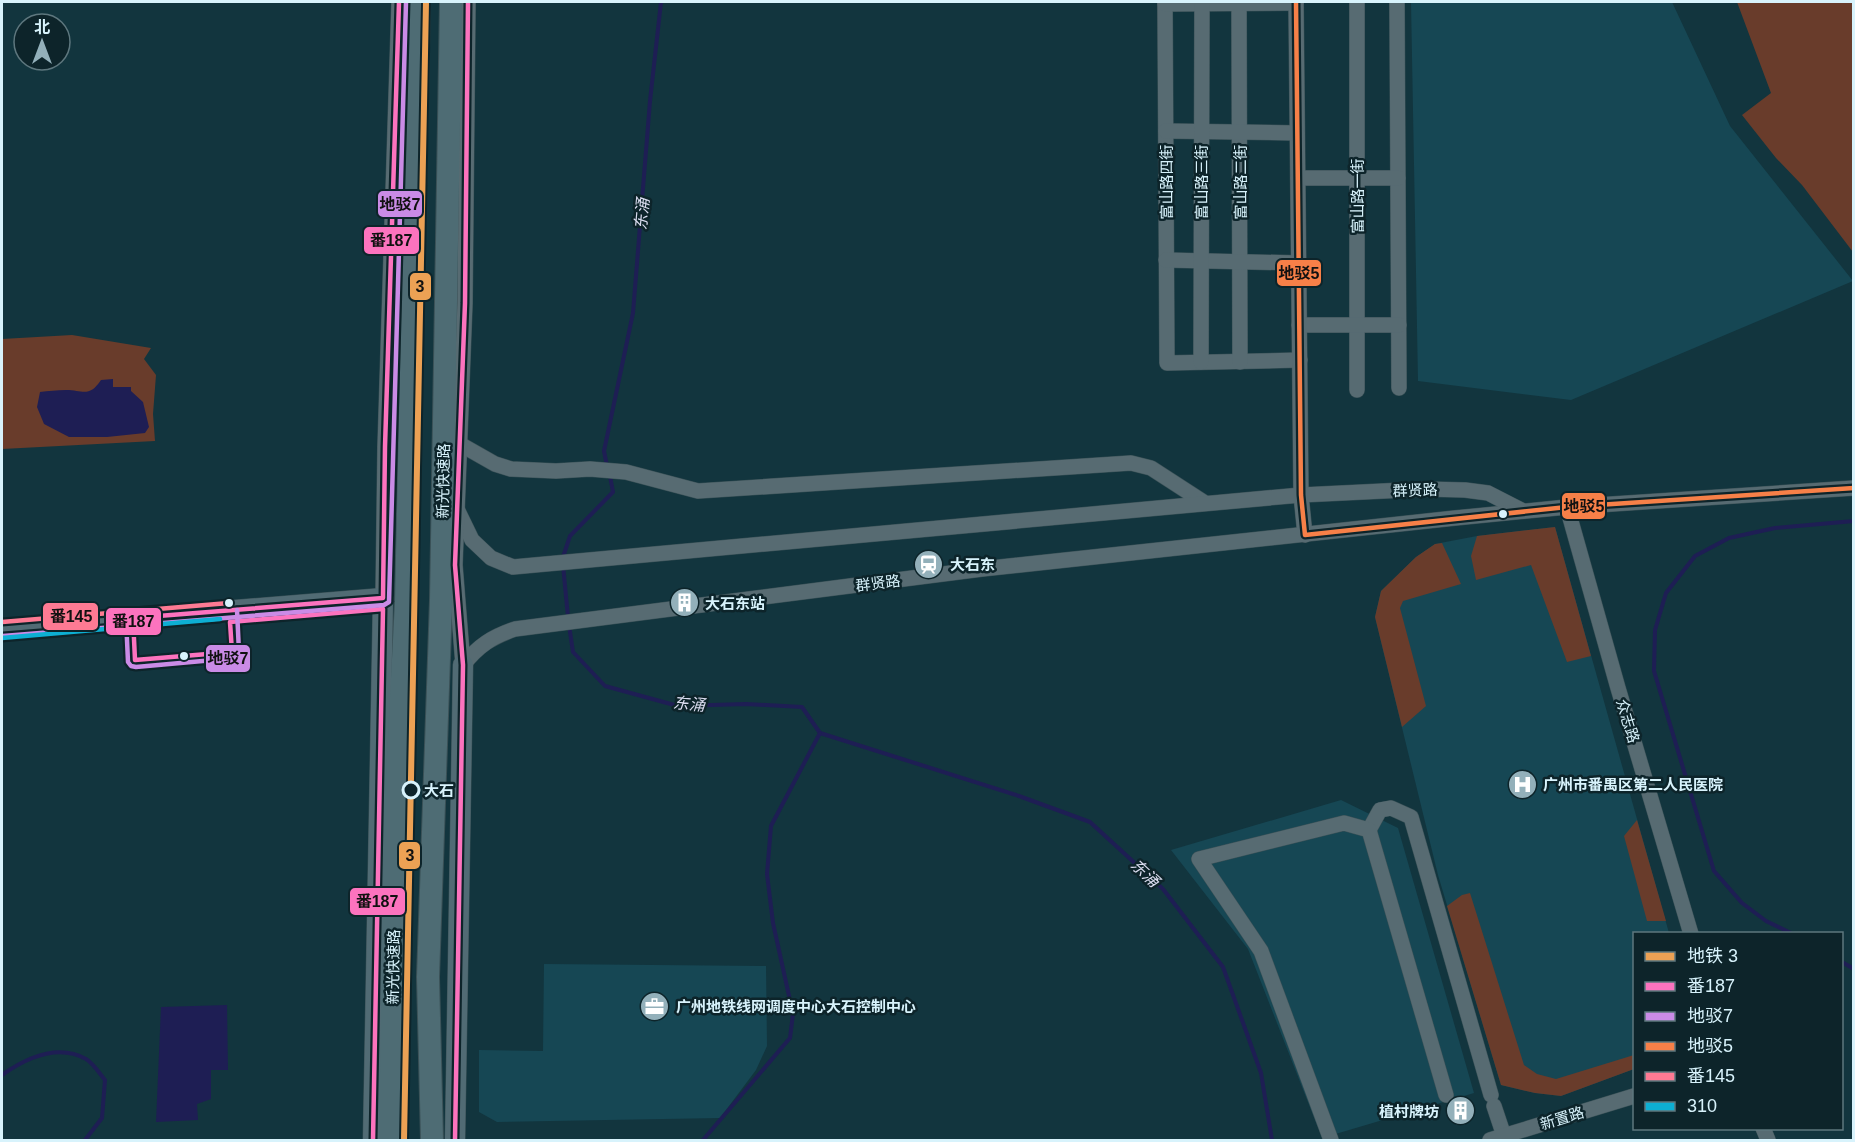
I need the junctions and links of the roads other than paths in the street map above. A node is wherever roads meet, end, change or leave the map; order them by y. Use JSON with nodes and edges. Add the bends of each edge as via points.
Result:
{"nodes":[{"id":1,"x":399,"y":2,"type":"edge"},
{"id":2,"x":419,"y":2,"type":"edge"},
{"id":3,"x":451,"y":2,"type":"edge"},
{"id":4,"x":468,"y":2,"type":"edge"},
{"id":5,"x":1239,"y":2,"type":"edge"},
{"id":6,"x":1296,"y":2,"type":"edge"},
{"id":7,"x":1357,"y":2,"type":"edge"},
{"id":8,"x":1397,"y":2,"type":"edge"},
{"id":9,"x":1165,"y":3,"type":"edge"},
{"id":10,"x":1202,"y":3,"type":"edge"},
{"id":11,"x":1166,"y":130,"type":"junction"},
{"id":12,"x":1202,"y":131,"type":"junction"},
{"id":13,"x":1239,"y":132,"type":"junction"},
{"id":14,"x":1297,"y":133,"type":"junction"},
{"id":15,"x":1298,"y":178,"type":"junction"},
{"id":16,"x":1357,"y":178,"type":"junction"},
{"id":17,"x":1398,"y":178,"type":"junction"},
{"id":18,"x":1166,"y":260,"type":"junction"},
{"id":19,"x":1201,"y":261,"type":"junction"},
{"id":20,"x":1240,"y":262,"type":"junction"},
{"id":21,"x":1299,"y":262,"type":"junction"},
{"id":22,"x":1299,"y":325,"type":"junction"},
{"id":23,"x":1357,"y":325,"type":"junction"},
{"id":24,"x":1399,"y":325,"type":"junction"},
{"id":25,"x":1300,"y":360,"type":"junction"},
{"id":26,"x":1201,"y":362,"type":"junction"},
{"id":27,"x":1240,"y":362,"type":"junction"},
{"id":28,"x":1399,"y":388,"type":"dead end"},
{"id":29,"x":1357,"y":390,"type":"dead end"},
{"id":30,"x":458,"y":443,"type":"junction"},
{"id":31,"x":1854,"y":488,"type":"edge"},
{"id":32,"x":1301,"y":495,"type":"junction"},
{"id":33,"x":1205,"y":503,"type":"junction"},
{"id":34,"x":456,"y":507,"type":"junction"},
{"id":35,"x":1567,"y":507,"type":"junction"},
{"id":36,"x":1523,"y":511,"type":"junction"},
{"id":37,"x":1305,"y":535,"type":"junction"},
{"id":38,"x":383,"y":603,"type":"junction"},
{"id":39,"x":220,"y":619,"type":"dead end"},
{"id":40,"x":2,"y":628,"type":"edge"},
{"id":41,"x":2,"y":639,"type":"edge"},
{"id":42,"x":463,"y":665,"type":"junction"},
{"id":43,"x":1369,"y":830,"type":"junction"},
{"id":44,"x":1691,"y":932,"type":"edge"},
{"id":45,"x":1446,"y":1095,"type":"dead end"},
{"id":46,"x":1633,"y":1097,"type":"edge"},
{"id":47,"x":1497,"y":1138,"type":"edge"},
{"id":48,"x":373,"y":1140,"type":"edge"},
{"id":49,"x":390,"y":1140,"type":"edge"},
{"id":50,"x":432,"y":1140,"type":"edge"},
{"id":51,"x":454,"y":1140,"type":"edge"},
{"id":52,"x":1330,"y":1140,"type":"edge"}],
"edges":[{"from":1,"to":38,"type":"street"},
{"from":2,"to":49,"type":"highway","name":"新光快速路","via":[[406,602],[395,813]]},
{"from":3,"to":50,"type":"highway","name":"新光快速路","via":[[441,588],[428,977]]},
{"from":4,"to":30,"type":"street","via":[[465,303]]},
{"from":5,"to":6,"type":"street"},
{"from":5,"to":10,"type":"street"},
{"from":5,"to":13,"type":"street","name":"富山路二街"},
{"from":6,"to":14,"type":"street"},
{"from":7,"to":16,"type":"street","name":"富山路一街"},
{"from":8,"to":17,"type":"street"},
{"from":9,"to":10,"type":"street"},
{"from":9,"to":11,"type":"street","name":"富山路四街"},
{"from":10,"to":12,"type":"street","name":"富山路三街"},
{"from":11,"to":12,"type":"street"},
{"from":11,"to":18,"type":"street","name":"富山路四街"},
{"from":12,"to":13,"type":"street"},
{"from":12,"to":19,"type":"street","name":"富山路三街"},
{"from":13,"to":14,"type":"street"},
{"from":13,"to":20,"type":"street","name":"富山路二街"},
{"from":14,"to":15,"type":"street"},
{"from":15,"to":16,"type":"street"},
{"from":15,"to":21,"type":"street"},
{"from":16,"to":17,"type":"street"},
{"from":16,"to":23,"type":"street","name":"富山路一街"},
{"from":17,"to":24,"type":"street"},
{"from":18,"to":19,"type":"street"},
{"from":18,"to":26,"type":"street","name":"富山路四街","via":[[1167,363]]},
{"from":19,"to":20,"type":"street"},
{"from":19,"to":26,"type":"street","name":"富山路三街"},
{"from":20,"to":21,"type":"street"},
{"from":20,"to":27,"type":"street","name":"富山路二街"},
{"from":21,"to":22,"type":"street"},
{"from":22,"to":23,"type":"street"},
{"from":22,"to":25,"type":"street"},
{"from":23,"to":24,"type":"street"},
{"from":23,"to":29,"type":"street","name":"富山路一街"},
{"from":24,"to":28,"type":"street"},
{"from":25,"to":27,"type":"street"},
{"from":25,"to":32,"type":"street"},
{"from":26,"to":27,"type":"street"},
{"from":30,"to":33,"type":"street","via":[[495,464],[511,468],[626,472],[698,491],[1131,463],[1151,468]]},
{"from":30,"to":34,"type":"street"},
{"from":31,"to":35,"type":"street","name":"群贤路"},
{"from":32,"to":33,"type":"street","name":"群贤路"},
{"from":32,"to":36,"type":"street","name":"群贤路","via":[[1465,490],[1488,493]]},
{"from":32,"to":37,"type":"street"},
{"from":33,"to":34,"type":"street","name":"群贤路","via":[[513,567],[491,558],[472,540]]},
{"from":34,"to":42,"type":"street","via":[[455,565]]},
{"from":35,"to":36,"type":"street","name":"群贤路"},
{"from":35,"to":44,"type":"street","name":"众志路"},
{"from":36,"to":37,"type":"street","name":"群贤路"},
{"from":37,"to":42,"type":"street","name":"群贤路","via":[[982,569],[516,629],[493,636]]},
{"from":38,"to":40,"type":"main road"},
{"from":38,"to":41,"type":"main road"},
{"from":38,"to":48,"type":"main road"},
{"from":39,"to":41,"type":"street"},
{"from":42,"to":51,"type":"main road"},
{"from":43,"to":45,"type":"street"},
{"from":43,"to":47,"type":"street","via":[[1380,810],[1391,808],[1411,817],[1493,1101]]},
{"from":43,"to":52,"type":"street","via":[[1344,823],[1199,859],[1261,951]]},
{"from":46,"to":47,"type":"street","name":"新置路"}]}
